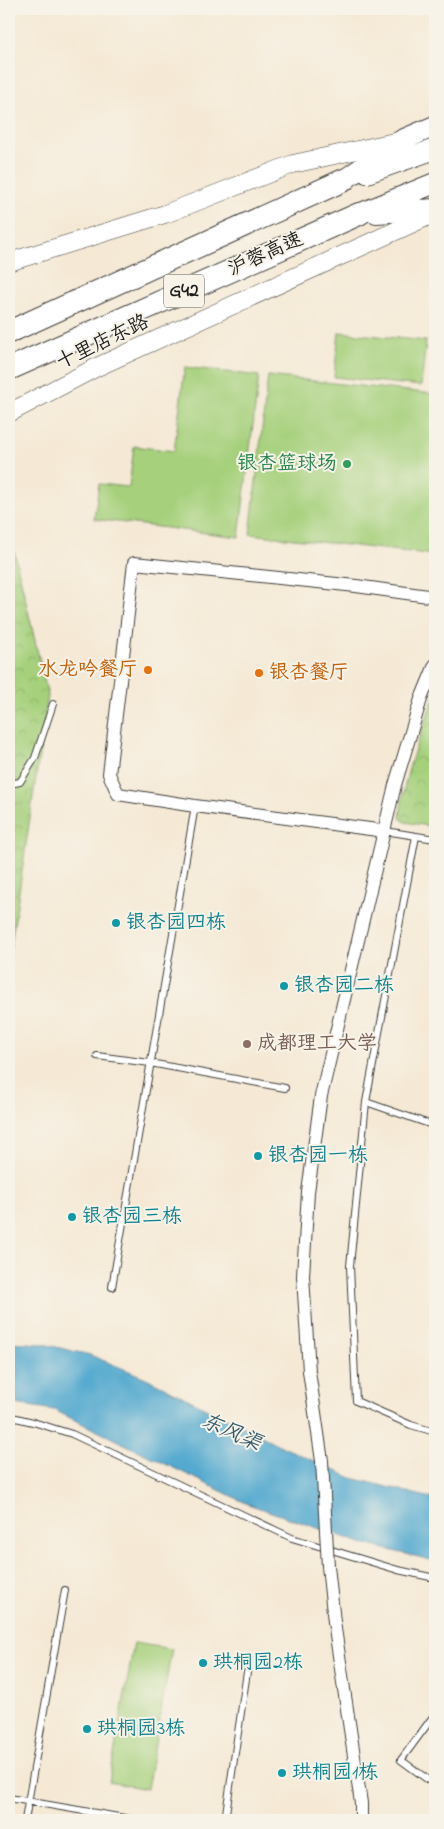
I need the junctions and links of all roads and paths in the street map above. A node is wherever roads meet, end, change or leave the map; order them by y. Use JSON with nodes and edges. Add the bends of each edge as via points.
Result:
{"nodes":[{"id":1,"x":435,"y":126,"type":"edge"},
{"id":2,"x":402,"y":140,"type":"junction"},
{"id":3,"x":435,"y":149,"type":"edge"},
{"id":4,"x":344,"y":180,"type":"junction"},
{"id":5,"x":435,"y":183,"type":"edge"},
{"id":6,"x":435,"y":209,"type":"edge"},
{"id":7,"x":435,"y":213,"type":"edge"},
{"id":8,"x":359,"y":214,"type":"junction"},
{"id":9,"x":9,"y":262,"type":"edge"},
{"id":10,"x":9,"y":332,"type":"edge"},
{"id":11,"x":9,"y":369,"type":"edge"},
{"id":12,"x":9,"y":413,"type":"edge"},
{"id":13,"x":435,"y":597,"type":"edge"},
{"id":14,"x":435,"y":665,"type":"edge"},
{"id":15,"x":53,"y":704,"type":"dead end"},
{"id":16,"x":9,"y":784,"type":"edge"},
{"id":17,"x":195,"y":806,"type":"junction"},
{"id":18,"x":385,"y":831,"type":"junction"},
{"id":19,"x":416,"y":836,"type":"junction"},
{"id":20,"x":435,"y":839,"type":"edge"},
{"id":21,"x":97,"y":1056,"type":"dead end"},
{"id":22,"x":150,"y":1063,"type":"junction"},
{"id":23,"x":286,"y":1088,"type":"dead end"},
{"id":24,"x":366,"y":1102,"type":"junction"},
{"id":25,"x":435,"y":1126,"type":"edge"},
{"id":26,"x":112,"y":1287,"type":"dead end"},
{"id":27,"x":12,"y":1417,"type":"dead end"},
{"id":28,"x":435,"y":1432,"type":"edge"},
{"id":29,"x":435,"y":1578,"type":"edge"},
{"id":30,"x":65,"y":1590,"type":"dead end"},
{"id":31,"x":247,"y":1672,"type":"dead end"},
{"id":32,"x":435,"y":1714,"type":"edge"},
{"id":33,"x":435,"y":1786,"type":"edge"},
{"id":34,"x":9,"y":1798,"type":"edge"},
{"id":35,"x":28,"y":1802,"type":"junction"},
{"id":36,"x":24,"y":1820,"type":"edge"},
{"id":37,"x":126,"y":1820,"type":"edge"},
{"id":38,"x":136,"y":1820,"type":"edge"},
{"id":39,"x":225,"y":1820,"type":"edge"},
{"id":40,"x":362,"y":1820,"type":"edge"}],
"edges":[{"from":1,"to":2,"type":"main road"},
{"from":2,"to":4,"type":"main road"},
{"from":2,"to":9,"type":"street","via":[[293,164],[165,214]]},
{"from":3,"to":4,"type":"main road"},
{"from":4,"to":10,"type":"highway","name":"沪蓉高速","number":"G42"},
{"from":5,"to":8,"type":"main road"},
{"from":6,"to":8,"type":"main road"},
{"from":7,"to":12,"type":"street","name":"十里店东路","via":[[97,368]]},
{"from":8,"to":11,"type":"highway","name":"沪蓉高速","number":"G42"},
{"from":13,"to":17,"type":"street","via":[[134,563],[108,774],[118,794]]},
{"from":14,"to":18,"type":"street","via":[[421,699],[395,785]]},
{"from":15,"to":16,"type":"lane","via":[[35,758],[20,782]]},
{"from":17,"to":18,"type":"street"},
{"from":17,"to":22,"type":"lane"},
{"from":18,"to":19,"type":"lane"},
{"from":18,"to":40,"type":"street","bridge":true,"via":[[321,1096],[308,1192],[304,1276],[308,1371],[322,1461],[328,1566]]},
{"from":19,"to":20,"type":"lane"},
{"from":19,"to":24,"type":"lane"},
{"from":21,"to":22,"type":"lane"},
{"from":22,"to":23,"type":"lane"},
{"from":22,"to":26,"type":"lane"},
{"from":24,"to":25,"type":"lane"},
{"from":24,"to":28,"type":"lane","via":[[350,1266],[356,1401]]},
{"from":27,"to":29,"type":"lane","via":[[72,1434],[292,1538]]},
{"from":30,"to":35,"type":"lane"},
{"from":31,"to":39,"type":"lane"},
{"from":32,"to":33,"type":"lane","via":[[401,1760]]},
{"from":34,"to":35,"type":"lane"},
{"from":35,"to":36,"type":"lane"},
{"from":35,"to":37,"type":"lane"},
{"from":37,"to":38,"type":"lane"}]}
